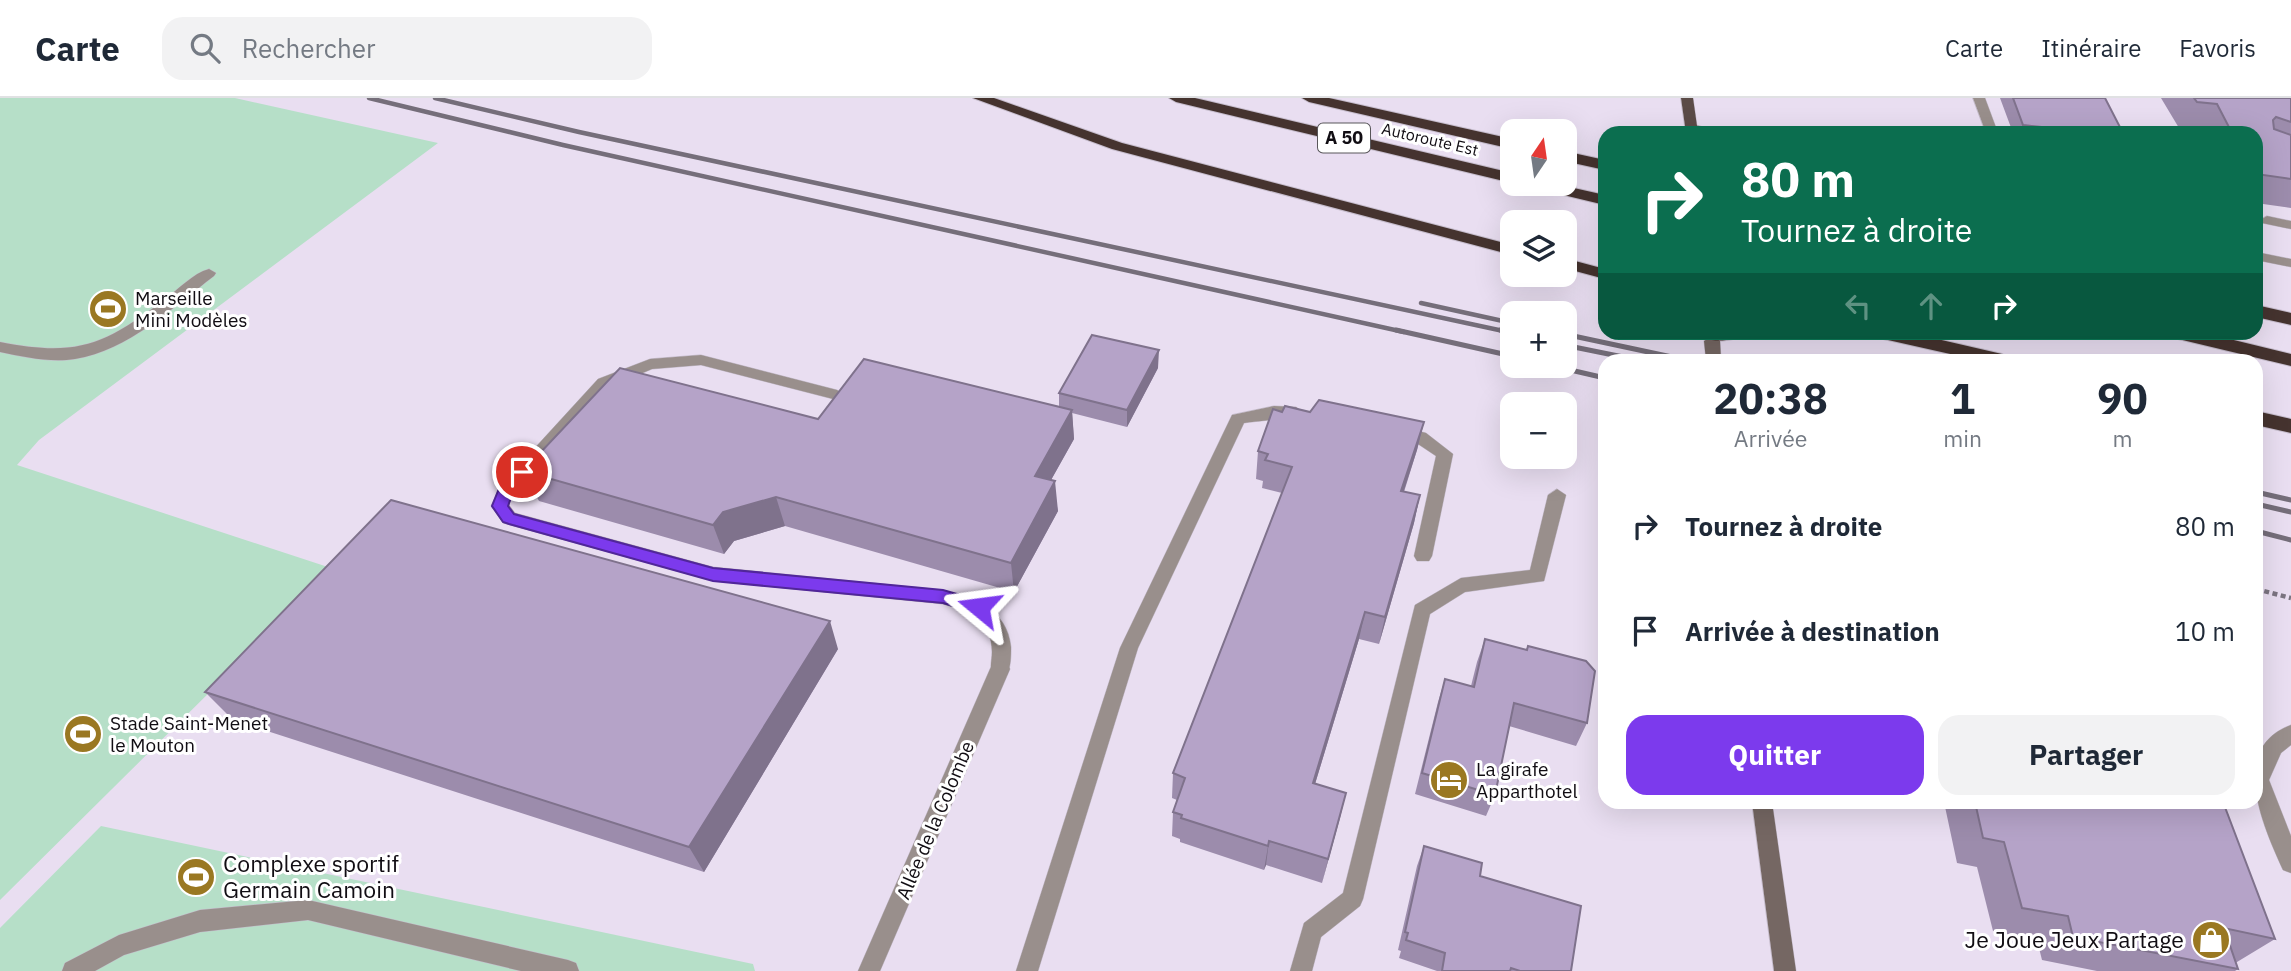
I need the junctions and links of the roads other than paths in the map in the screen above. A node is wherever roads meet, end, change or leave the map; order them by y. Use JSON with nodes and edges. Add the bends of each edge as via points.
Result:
{"nodes":[{"id":1,"x":980,"y":98,"type":"edge"},
{"id":2,"x":1176,"y":98,"type":"edge"},
{"id":3,"x":1309,"y":98,"type":"edge"},
{"id":4,"x":1343,"y":98,"type":"edge"},
{"id":5,"x":1687,"y":98,"type":"edge"},
{"id":6,"x":1979,"y":98,"type":"edge"},
{"id":7,"x":1691,"y":126,"type":"edge"},
{"id":8,"x":1989,"y":126,"type":"edge"},
{"id":9,"x":1500,"y":140,"type":"edge"},
{"id":10,"x":1500,"y":140,"type":"edge"},
{"id":11,"x":1577,"y":159,"type":"edge"},
{"id":12,"x":1598,"y":163,"type":"edge"},
{"id":13,"x":1500,"y":175,"type":"edge"},
{"id":14,"x":1577,"y":194,"type":"edge"},
{"id":15,"x":1598,"y":198,"type":"edge"},
{"id":16,"x":2267,"y":220,"type":"dead end"},
{"id":17,"x":2291,"y":225,"type":"edge"},
{"id":18,"x":1500,"y":247,"type":"edge"},
{"id":19,"x":2263,"y":258,"type":"edge"},
{"id":20,"x":2291,"y":264,"type":"edge"},
{"id":21,"x":1577,"y":266,"type":"edge"},
{"id":22,"x":1598,"y":272,"type":"edge"},
{"id":23,"x":209,"y":273,"type":"dead end"},
{"id":24,"x":2263,"y":313,"type":"edge"},
{"id":25,"x":2291,"y":319,"type":"edge"},
{"id":26,"x":1914,"y":340,"type":"edge"},
{"id":27,"x":2207,"y":340,"type":"edge"},
{"id":28,"x":0,"y":347,"type":"edge"},
{"id":29,"x":1976,"y":354,"type":"edge"},
{"id":30,"x":2291,"y":360,"type":"edge"},
{"id":31,"x":837,"y":395,"type":"edge"},
{"id":32,"x":1317,"y":413,"type":"edge"},
{"id":33,"x":2263,"y":420,"type":"edge"},
{"id":34,"x":2291,"y":426,"type":"edge"},
{"id":35,"x":1382,"y":428,"type":"edge"},
{"id":36,"x":1557,"y":495,"type":"dead end"},
{"id":37,"x":1423,"y":556,"type":"dead end"},
{"id":38,"x":2291,"y":734,"type":"edge"},
{"id":39,"x":2263,"y":771,"type":"edge"},
{"id":40,"x":2263,"y":790,"type":"edge"},
{"id":41,"x":1763,"y":809,"type":"edge"},
{"id":42,"x":2291,"y":863,"type":"edge"},
{"id":43,"x":73,"y":971,"type":"edge"},
{"id":44,"x":568,"y":971,"type":"edge"},
{"id":45,"x":869,"y":971,"type":"edge"},
{"id":46,"x":1027,"y":971,"type":"edge"},
{"id":47,"x":1301,"y":971,"type":"edge"},
{"id":48,"x":1785,"y":971,"type":"edge"}],
"edges":[{"from":1,"to":18,"type":"highway","via":[[1117,146]]},
{"from":2,"to":13,"type":"highway","name":"Autoroute Est","number":"A 50"},
{"from":3,"to":9,"type":"highway","name":"Autoroute Est","number":"A 50"},
{"from":4,"to":10,"type":"highway"},
{"from":5,"to":7,"type":"main road"},
{"from":6,"to":8,"type":"street"},
{"from":11,"to":12,"type":"highway"},
{"from":14,"to":15,"type":"highway"},
{"from":16,"to":17,"type":"street"},
{"from":19,"to":20,"type":"street"},
{"from":21,"to":22,"type":"highway"},
{"from":23,"to":28,"type":"street","via":[[114,340],[76,354],[34,354]]},
{"from":24,"to":25,"type":"highway"},
{"from":26,"to":29,"type":"highway"},
{"from":27,"to":30,"type":"highway"},
{"from":31,"to":45,"type":"street","name":"Allée de la Colombe","via":[[701,360],[650,364],[604,383],[506,490],[500,506],[509,518],[713,574],[943,597],[979,607],[996,625],[1004,645],[1000,670]]},
{"from":32,"to":46,"type":"street","via":[[1274,412],[1238,419],[1129,649]]},
{"from":33,"to":34,"type":"highway"},
{"from":35,"to":37,"type":"street","via":[[1420,437],[1445,454]]},
{"from":36,"to":47,"type":"street","via":[[1538,576],[1461,585],[1422,610],[1352,899],[1312,931]]},
{"from":38,"to":39,"type":"street","via":[[2273,747]]},
{"from":40,"to":42,"type":"street"},
{"from":41,"to":48,"type":"main road"},
{"from":43,"to":44,"type":"street","via":[[119,946],[200,921],[308,910]]}]}
